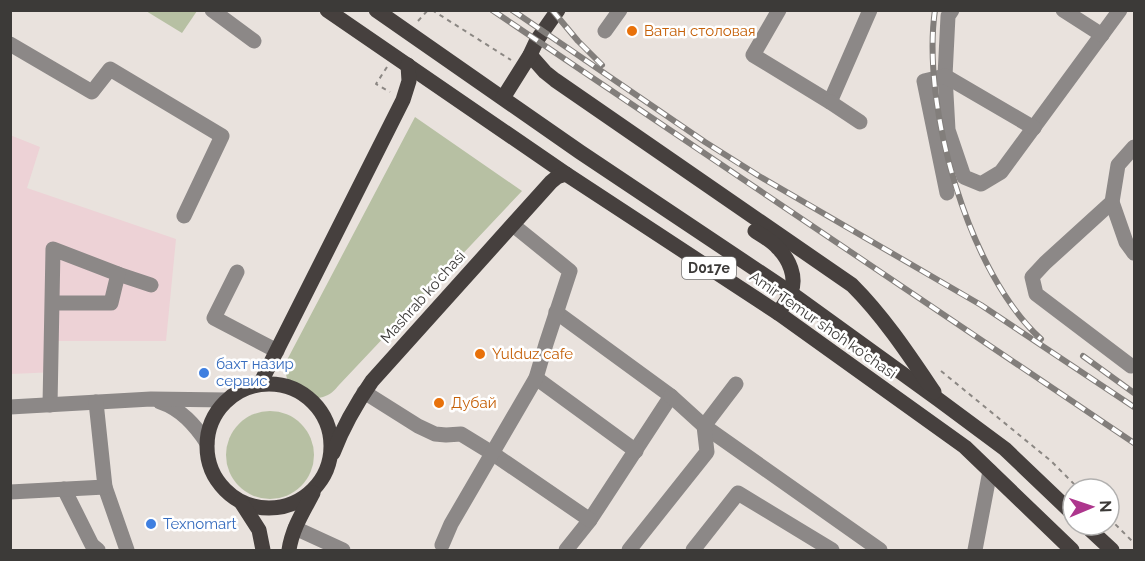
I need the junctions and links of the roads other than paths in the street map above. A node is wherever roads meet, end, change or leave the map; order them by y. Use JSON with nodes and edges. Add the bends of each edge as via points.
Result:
{"nodes":[{"id":1,"x":212,"y":10,"type":"edge"},
{"id":2,"x":327,"y":10,"type":"edge"},
{"id":3,"x":376,"y":10,"type":"edge"},
{"id":4,"x":558,"y":10,"type":"edge"},
{"id":5,"x":620,"y":10,"type":"edge"},
{"id":6,"x":779,"y":10,"type":"edge"},
{"id":7,"x":870,"y":10,"type":"edge"},
{"id":8,"x":952,"y":10,"type":"edge"},
{"id":9,"x":1063,"y":10,"type":"edge"},
{"id":10,"x":1120,"y":10,"type":"edge"},
{"id":11,"x":606,"y":31,"type":"dead end"},
{"id":12,"x":1102,"y":35,"type":"junction"},
{"id":13,"x":254,"y":41,"type":"dead end"},
{"id":14,"x":10,"y":44,"type":"edge"},
{"id":15,"x":526,"y":61,"type":"junction"},
{"id":16,"x":408,"y":65,"type":"junction"},
{"id":17,"x":945,"y":76,"type":"junction"},
{"id":18,"x":502,"y":98,"type":"junction"},
{"id":19,"x":830,"y":102,"type":"junction"},
{"id":20,"x":860,"y":122,"type":"dead end"},
{"id":21,"x":1034,"y":128,"type":"junction"},
{"id":22,"x":1134,"y":147,"type":"edge"},
{"id":23,"x":566,"y":174,"type":"junction"},
{"id":24,"x":947,"y":193,"type":"dead end"},
{"id":25,"x":1112,"y":202,"type":"junction"},
{"id":26,"x":184,"y":216,"type":"dead end"},
{"id":27,"x":513,"y":225,"type":"junction"},
{"id":28,"x":1134,"y":253,"type":"edge"},
{"id":29,"x":118,"y":273,"type":"junction"},
{"id":30,"x":237,"y":273,"type":"dead end"},
{"id":31,"x":151,"y":285,"type":"dead end"},
{"id":32,"x":790,"y":293,"type":"junction"},
{"id":33,"x":52,"y":303,"type":"junction"},
{"id":34,"x":556,"y":312,"type":"junction"},
{"id":35,"x":778,"y":313,"type":"junction"},
{"id":36,"x":277,"y":351,"type":"junction"},
{"id":37,"x":1131,"y":366,"type":"dead end"},
{"id":38,"x":536,"y":378,"type":"junction"},
{"id":39,"x":260,"y":384,"type":"junction"},
{"id":40,"x":736,"y":384,"type":"dead end"},
{"id":41,"x":364,"y":392,"type":"junction"},
{"id":42,"x":671,"y":396,"type":"junction"},
{"id":43,"x":151,"y":399,"type":"junction"},
{"id":44,"x":227,"y":400,"type":"junction"},
{"id":45,"x":939,"y":400,"type":"junction"},
{"id":46,"x":96,"y":402,"type":"junction"},
{"id":47,"x":50,"y":405,"type":"junction"},
{"id":48,"x":10,"y":407,"type":"edge"},
{"id":49,"x":704,"y":426,"type":"junction"},
{"id":50,"x":207,"y":443,"type":"junction"},
{"id":51,"x":636,"y":451,"type":"junction"},
{"id":52,"x":492,"y":453,"type":"junction"},
{"id":53,"x":330,"y":462,"type":"junction"},
{"id":54,"x":990,"y":471,"type":"junction"},
{"id":55,"x":105,"y":488,"type":"junction"},
{"id":56,"x":316,"y":488,"type":"junction"},
{"id":57,"x":64,"y":489,"type":"junction"},
{"id":58,"x":10,"y":492,"type":"edge"},
{"id":59,"x":241,"y":502,"type":"junction"},
{"id":60,"x":1061,"y":503,"type":"edge"},
{"id":61,"x":590,"y":519,"type":"junction"},
{"id":62,"x":295,"y":528,"type":"junction"},
{"id":63,"x":1098,"y":537,"type":"edge"},
{"id":64,"x":446,"y":549,"type":"edge"},
{"id":65,"x":98,"y":550,"type":"edge"},
{"id":66,"x":127,"y":550,"type":"edge"},
{"id":67,"x":263,"y":550,"type":"edge"},
{"id":68,"x":289,"y":550,"type":"edge"},
{"id":69,"x":343,"y":550,"type":"edge"},
{"id":70,"x":566,"y":550,"type":"edge"},
{"id":71,"x":629,"y":550,"type":"edge"},
{"id":72,"x":693,"y":550,"type":"edge"},
{"id":73,"x":832,"y":550,"type":"edge"},
{"id":74,"x":880,"y":550,"type":"edge"},
{"id":75,"x":975,"y":550,"type":"edge"},
{"id":76,"x":1072,"y":550,"type":"edge"},
{"id":77,"x":1112,"y":550,"type":"edge"}],
"edges":[{"from":1,"to":13,"type":"street"},
{"from":2,"to":16,"type":"main road","name":"Amir Temur shoh ko'chasi","number":"D017e"},
{"from":3,"to":18,"type":"main road","name":"Amir Temur shoh ko'chasi","number":"D017e"},
{"from":4,"to":15,"type":"main road"},
{"from":5,"to":11,"type":"street"},
{"from":6,"to":19,"type":"street","via":[[753,56]]},
{"from":7,"to":19,"type":"street"},
{"from":8,"to":17,"type":"street","via":[[948,16]]},
{"from":9,"to":12,"type":"street"},
{"from":10,"to":12,"type":"street"},
{"from":12,"to":21,"type":"street"},
{"from":14,"to":26,"type":"street","via":[[92,92],[110,69],[222,136]]},
{"from":15,"to":18,"type":"main road"},
{"from":15,"to":32,"type":"main road","via":[[541,82],[777,247],[792,274]]},
{"from":15,"to":45,"type":"main road","via":[[852,285],[883,320]]},
{"from":16,"to":23,"type":"main road","name":"Amir Temur shoh ko'chasi","number":"D017e"},
{"from":16,"to":36,"type":"main road","via":[[409,81],[403,100]]},
{"from":17,"to":21,"type":"street"},
{"from":17,"to":21,"type":"street","via":[[948,130],[964,177],[981,183],[1001,172]]},
{"from":17,"to":24,"type":"street","via":[[924,81]]},
{"from":18,"to":32,"type":"main road","name":"Amir Temur shoh ko'chasi","number":"D017e"},
{"from":19,"to":20,"type":"street"},
{"from":22,"to":25,"type":"street","via":[[1118,165]]},
{"from":23,"to":27,"type":"main road","name":"Mashrab ko'chasi","via":[[556,177]]},
{"from":23,"to":35,"type":"main road","name":"Amir Temur shoh ko'chasi","number":"D017e"},
{"from":25,"to":28,"type":"street"},
{"from":25,"to":37,"type":"street","via":[[1032,277],[1036,294]]},
{"from":27,"to":34,"type":"street","via":[[570,271]]},
{"from":27,"to":41,"type":"main road","name":"Mashrab ko'chasi"},
{"from":29,"to":31,"type":"street"},
{"from":29,"to":33,"type":"street","via":[[111,303]]},
{"from":29,"to":33,"type":"street","via":[[52,249]]},
{"from":30,"to":36,"type":"street","via":[[214,318]]},
{"from":32,"to":35,"type":"main road"},
{"from":32,"to":45,"type":"main road","name":"Amir Temur shoh ko'chasi","number":"D017e"},
{"from":33,"to":47,"type":"street"},
{"from":34,"to":38,"type":"street"},
{"from":34,"to":42,"type":"street"},
{"from":35,"to":54,"type":"main road","name":"Amir Temur shoh ko'chasi","number":"D017e","via":[[965,447]]},
{"from":36,"to":39,"type":"main road"},
{"from":38,"to":51,"type":"street"},
{"from":38,"to":52,"type":"street"},
{"from":39,"to":44,"type":"main road","name":"Mashrab ko'chasi"},
{"from":39,"to":53,"type":"main road","name":"Mashrab ko'chasi","via":[[281,384],[316,404],[332,441]]},
{"from":40,"to":49,"type":"street"},
{"from":41,"to":52,"type":"street","via":[[418,426],[435,434],[461,434]]},
{"from":41,"to":53,"type":"main road","name":"Mashrab ko'chasi","via":[[343,428]]},
{"from":42,"to":49,"type":"street"},
{"from":42,"to":51,"type":"street"},
{"from":43,"to":44,"type":"street"},
{"from":43,"to":46,"type":"street"},
{"from":43,"to":50,"type":"street","via":[[172,406],[196,426]]},
{"from":44,"to":50,"type":"main road","name":"Mashrab ko'chasi","via":[[216,413]]},
{"from":45,"to":60,"type":"main road","name":"Amir Temur shoh ko'chasi","number":"D017e","via":[[1005,449]]},
{"from":46,"to":47,"type":"street"},
{"from":46,"to":55,"type":"street"},
{"from":47,"to":48,"type":"street"},
{"from":49,"to":71,"type":"street","via":[[707,452]]},
{"from":49,"to":74,"type":"street"},
{"from":50,"to":59,"type":"main road","name":"Mashrab ko'chasi","via":[[208,461],[215,478]]},
{"from":51,"to":61,"type":"street"},
{"from":52,"to":61,"type":"street"},
{"from":52,"to":64,"type":"street","via":[[451,524]]},
{"from":53,"to":56,"type":"main road","name":"Mashrab ko'chasi"},
{"from":54,"to":75,"type":"street"},
{"from":54,"to":76,"type":"main road","name":"Amir Temur shoh ko'chasi","number":"D017e"},
{"from":55,"to":57,"type":"street"},
{"from":55,"to":66,"type":"street"},
{"from":56,"to":59,"type":"main road","name":"Mashrab ko'chasi","via":[[300,501],[281,508]]},
{"from":56,"to":62,"type":"main road","name":"Mashrab ko'chasi"},
{"from":57,"to":58,"type":"street"},
{"from":57,"to":65,"type":"street"},
{"from":59,"to":67,"type":"main road","name":"Mashrab ko'chasi","via":[[259,530]]},
{"from":61,"to":70,"type":"street"},
{"from":62,"to":68,"type":"main road","name":"Mashrab ko'chasi"},
{"from":62,"to":69,"type":"street"},
{"from":63,"to":77,"type":"main road"},
{"from":72,"to":73,"type":"street","via":[[738,493]]}]}
